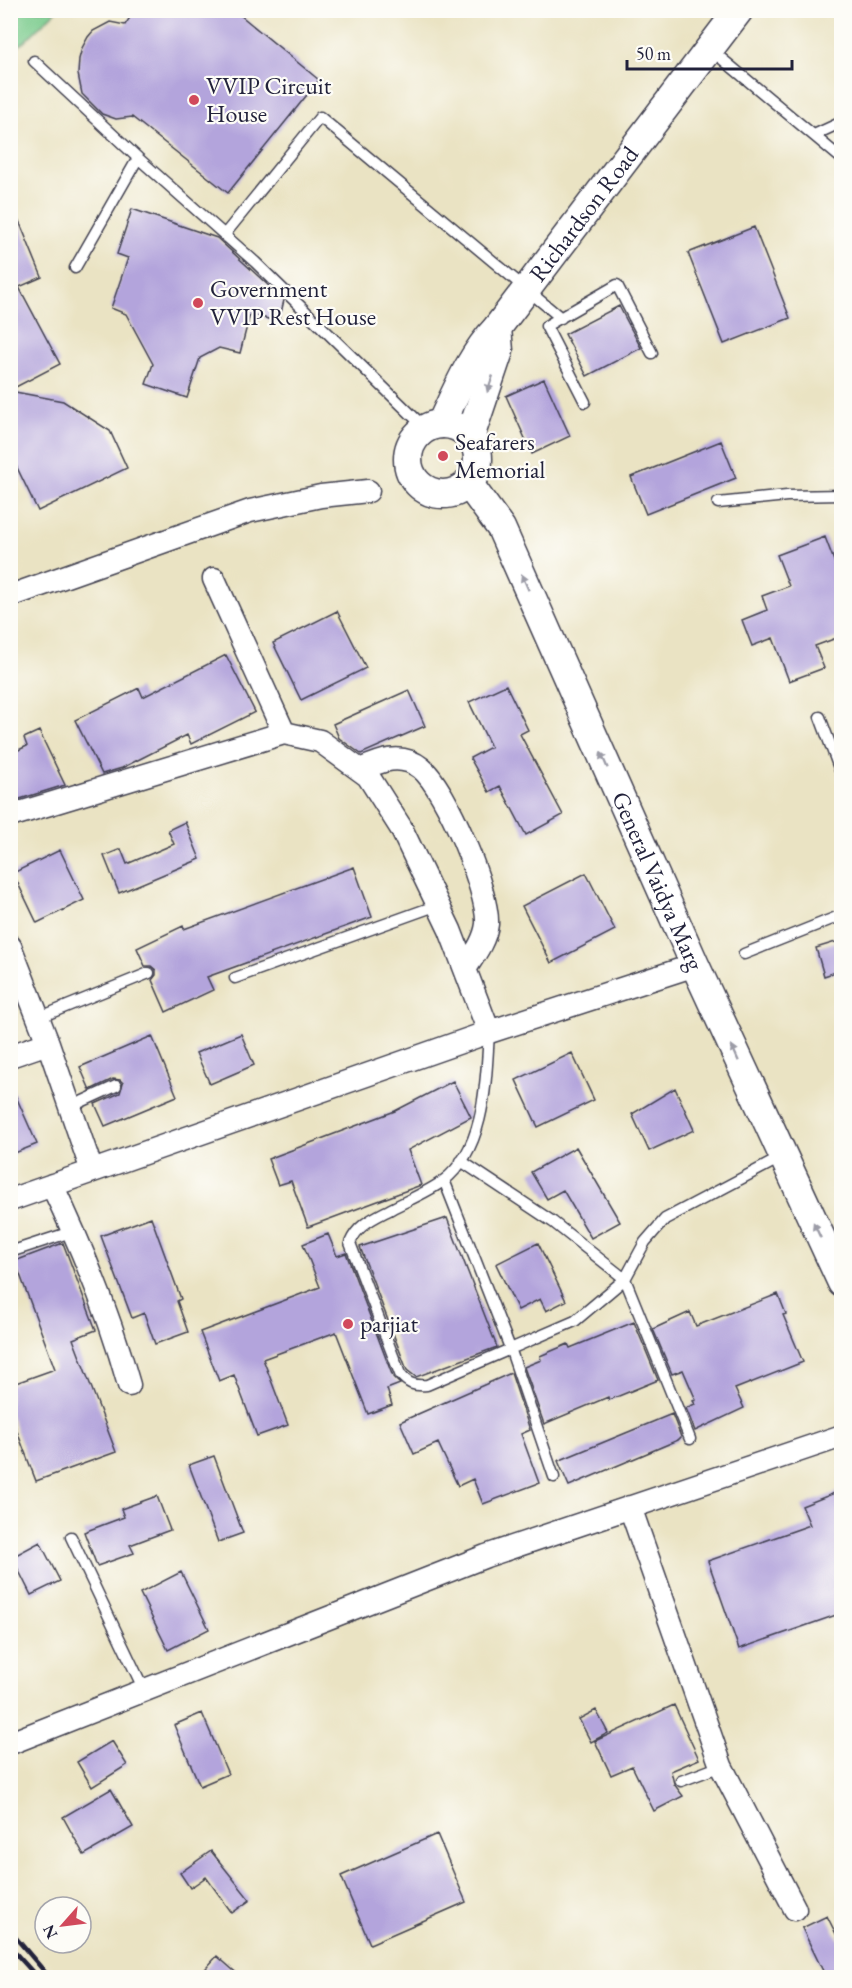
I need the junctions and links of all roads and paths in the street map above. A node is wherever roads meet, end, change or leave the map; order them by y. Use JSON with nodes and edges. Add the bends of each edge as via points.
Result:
{"nodes":[{"id":1,"x":739,"y":10,"type":"edge"},
{"id":2,"x":710,"y":49,"type":"junction"},
{"id":3,"x":34,"y":61,"type":"dead end"},
{"id":4,"x":842,"y":122,"type":"edge"},
{"id":5,"x":814,"y":135,"type":"junction"},
{"id":6,"x":138,"y":158,"type":"junction"},
{"id":7,"x":842,"y":159,"type":"edge"},
{"id":8,"x":225,"y":234,"type":"junction"},
{"id":9,"x":75,"y":268,"type":"dead end"},
{"id":10,"x":526,"y":288,"type":"junction"},
{"id":11,"x":561,"y":318,"type":"junction"},
{"id":12,"x":497,"y":328,"type":"junction"},
{"id":13,"x":652,"y":353,"type":"dead end"},
{"id":14,"x":585,"y":402,"type":"dead end"},
{"id":15,"x":433,"y":426,"type":"junction"},
{"id":16,"x":470,"y":437,"type":"junction"},
{"id":17,"x":468,"y":483,"type":"junction"},
{"id":18,"x":368,"y":491,"type":"dead end"},
{"id":19,"x":842,"y":495,"type":"edge"},
{"id":20,"x":718,"y":503,"type":"dead end"},
{"id":21,"x":214,"y":579,"type":"dead end"},
{"id":22,"x":10,"y":596,"type":"edge"},
{"id":23,"x":820,"y":717,"type":"dead end"},
{"id":24,"x":284,"y":733,"type":"junction"},
{"id":25,"x":360,"y":771,"type":"junction"},
{"id":26,"x":842,"y":776,"type":"edge"},
{"id":27,"x":10,"y":816,"type":"edge"},
{"id":28,"x":438,"y":905,"type":"junction"},
{"id":29,"x":842,"y":915,"type":"edge"},
{"id":30,"x":10,"y":946,"type":"edge"},
{"id":31,"x":744,"y":954,"type":"dead end"},
{"id":32,"x":695,"y":965,"type":"junction"},
{"id":33,"x":465,"y":969,"type":"junction"},
{"id":34,"x":149,"y":973,"type":"dead end"},
{"id":35,"x":236,"y":978,"type":"dead end"},
{"id":36,"x":38,"y":1018,"type":"junction"},
{"id":37,"x":489,"y":1032,"type":"junction"},
{"id":38,"x":48,"y":1043,"type":"junction"},
{"id":39,"x":10,"y":1056,"type":"edge"},
{"id":40,"x":116,"y":1086,"type":"dead end"},
{"id":41,"x":70,"y":1107,"type":"junction"},
{"id":42,"x":782,"y":1157,"type":"junction"},
{"id":43,"x":461,"y":1161,"type":"junction"},
{"id":44,"x":92,"y":1171,"type":"junction"},
{"id":45,"x":444,"y":1180,"type":"junction"},
{"id":46,"x":52,"y":1185,"type":"junction"},
{"id":47,"x":10,"y":1200,"type":"edge"},
{"id":48,"x":74,"y":1231,"type":"junction"},
{"id":49,"x":10,"y":1252,"type":"edge"},
{"id":50,"x":625,"y":1279,"type":"junction"},
{"id":51,"x":842,"y":1283,"type":"edge"},
{"id":52,"x":510,"y":1348,"type":"junction"},
{"id":53,"x":129,"y":1385,"type":"dead end"},
{"id":54,"x":842,"y":1436,"type":"edge"},
{"id":55,"x":690,"y":1439,"type":"dead end"},
{"id":56,"x":554,"y":1477,"type":"dead end"},
{"id":57,"x":630,"y":1507,"type":"junction"},
{"id":58,"x":71,"y":1538,"type":"dead end"},
{"id":59,"x":144,"y":1690,"type":"junction"},
{"id":60,"x":13,"y":1742,"type":"dead end"},
{"id":61,"x":721,"y":1766,"type":"junction"},
{"id":62,"x":681,"y":1781,"type":"dead end"},
{"id":63,"x":795,"y":1909,"type":"dead end"}],
"edges":[{"from":1,"to":2,"type":"street","name":"Richardson Road"},
{"from":2,"to":5,"type":"lane"},
{"from":2,"to":10,"type":"street","name":"Richardson Road"},
{"from":3,"to":6,"type":"lane"},
{"from":4,"to":5,"type":"lane"},
{"from":5,"to":7,"type":"lane"},
{"from":6,"to":8,"type":"lane"},
{"from":6,"to":9,"type":"lane"},
{"from":8,"to":10,"type":"lane","via":[[320,117]]},
{"from":8,"to":15,"type":"lane"},
{"from":10,"to":11,"type":"lane"},
{"from":10,"to":12,"type":"street","name":"Richardson Road"},
{"from":11,"to":13,"type":"lane","via":[[617,285]]},
{"from":11,"to":14,"type":"lane","via":[[546,326]]},
{"from":12,"to":15,"type":"street","name":"Richardson Road","via":[[483,343]]},
{"from":12,"to":16,"type":"street","one_way":true,"via":[[499,351]]},
{"from":15,"to":16,"type":"street","via":[[454,426]]},
{"from":15,"to":17,"type":"street","via":[[417,434],[408,452],[415,480],[441,494]]},
{"from":16,"to":17,"type":"street","via":[[477,466]]},
{"from":32,"to":17,"type":"street","name":"General Vaidya Marg","one_way":true,"via":[[501,528]]},
{"from":18,"to":22,"type":"street","via":[[250,511]]},
{"from":19,"to":20,"type":"lane"},
{"from":21,"to":24,"type":"street"},
{"from":23,"to":26,"type":"lane"},
{"from":24,"to":25,"type":"street","via":[[320,741]]},
{"from":24,"to":27,"type":"street"},
{"from":25,"to":28,"type":"street","via":[[368,776],[401,828]]},
{"from":25,"to":33,"type":"street","via":[[392,758],[407,761],[421,768],[438,789],[484,894],[487,924],[481,945]]},
{"from":28,"to":33,"type":"street"},
{"from":28,"to":35,"type":"lane"},
{"from":29,"to":31,"type":"lane"},
{"from":30,"to":36,"type":"street"},
{"from":32,"to":37,"type":"street"},
{"from":42,"to":32,"type":"street","name":"General Vaidya Marg","one_way":true},
{"from":33,"to":37,"type":"street"},
{"from":34,"to":36,"type":"lane"},
{"from":36,"to":38,"type":"street"},
{"from":37,"to":43,"type":"lane","via":[[479,1121]]},
{"from":37,"to":44,"type":"street"},
{"from":38,"to":39,"type":"street"},
{"from":38,"to":41,"type":"street"},
{"from":40,"to":41,"type":"lane"},
{"from":41,"to":44,"type":"street"},
{"from":42,"to":50,"type":"lane","via":[[665,1219],[645,1242]]},
{"from":51,"to":42,"type":"street","name":"General Vaidya Marg","one_way":true},
{"from":43,"to":45,"type":"lane"},
{"from":43,"to":50,"type":"lane","via":[[554,1222]]},
{"from":44,"to":46,"type":"street"},
{"from":45,"to":52,"type":"lane"},
{"from":45,"to":52,"type":"lane","via":[[362,1224],[350,1243],[400,1374],[415,1386],[427,1385]]},
{"from":46,"to":47,"type":"street"},
{"from":46,"to":48,"type":"street"},
{"from":48,"to":49,"type":"lane"},
{"from":48,"to":53,"type":"street"},
{"from":50,"to":52,"type":"lane","via":[[575,1321]]},
{"from":50,"to":55,"type":"lane"},
{"from":52,"to":56,"type":"lane"},
{"from":54,"to":57,"type":"street"},
{"from":57,"to":59,"type":"street","via":[[486,1556]]},
{"from":57,"to":61,"type":"street"},
{"from":58,"to":59,"type":"lane"},
{"from":59,"to":60,"type":"street"},
{"from":61,"to":62,"type":"lane"},
{"from":61,"to":63,"type":"street"}]}
